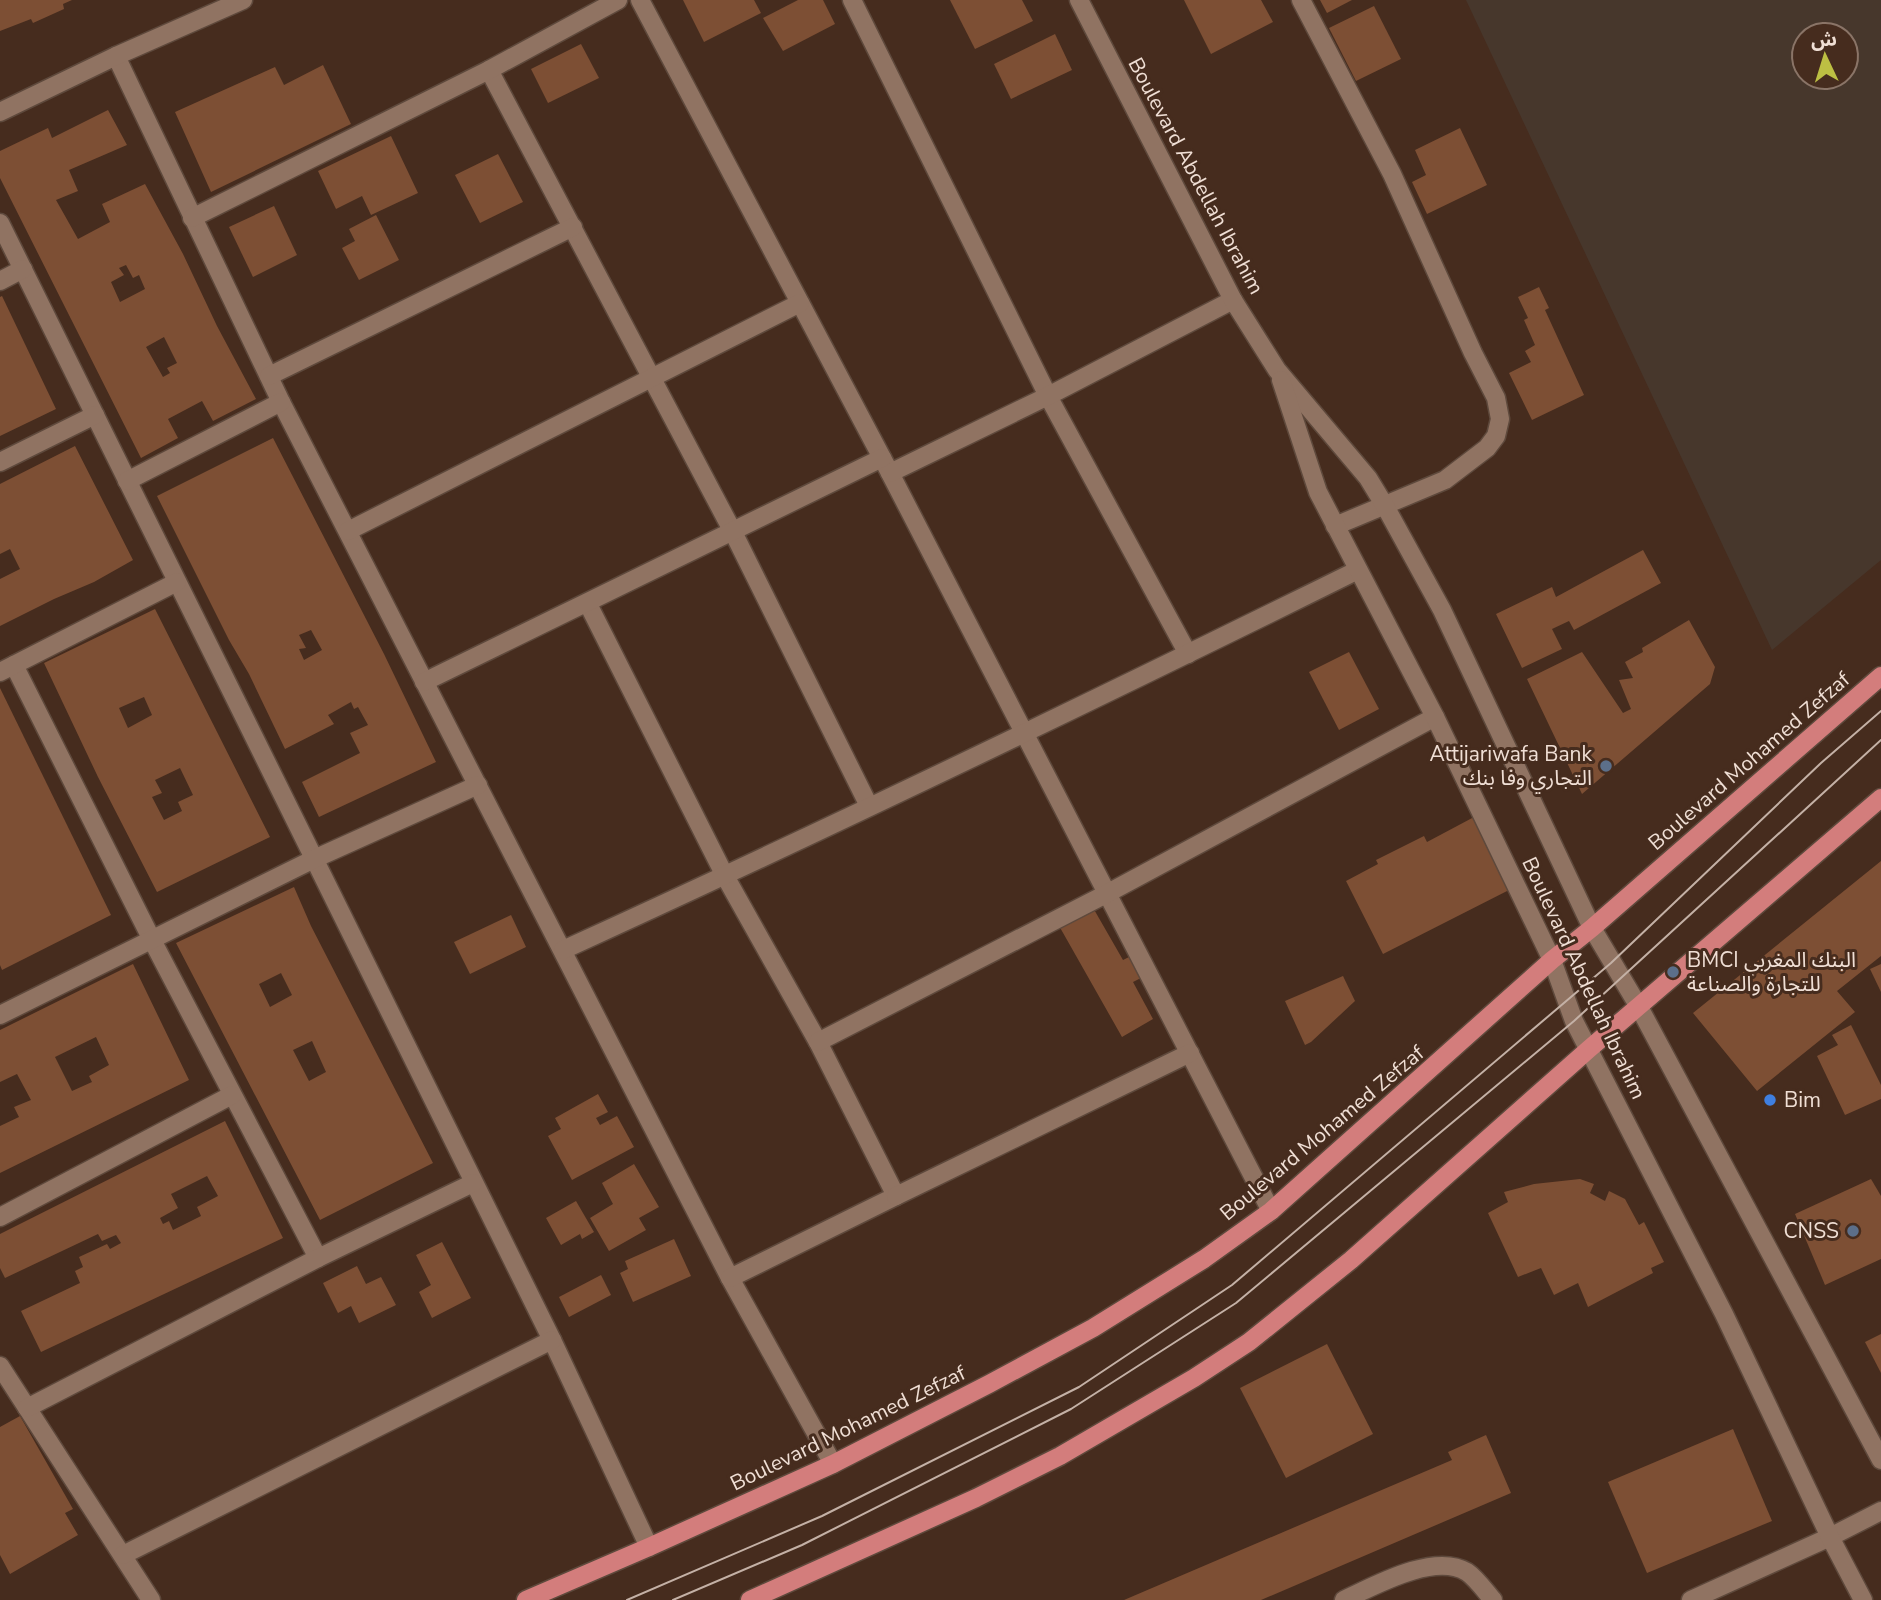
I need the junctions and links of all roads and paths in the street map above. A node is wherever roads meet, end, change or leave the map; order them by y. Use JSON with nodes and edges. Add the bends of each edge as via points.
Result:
{"nodes":[{"id":1,"x":243,"y":0,"type":"edge"},
{"id":2,"x":618,"y":0,"type":"edge"},
{"id":3,"x":640,"y":0,"type":"edge"},
{"id":4,"x":852,"y":0,"type":"edge"},
{"id":5,"x":1079,"y":0,"type":"edge"},
{"id":6,"x":1301,"y":0,"type":"edge"},
{"id":7,"x":116,"y":56,"type":"junction"},
{"id":8,"x":489,"y":70,"type":"junction"},
{"id":9,"x":0,"y":112,"type":"edge"},
{"id":10,"x":192,"y":218,"type":"junction"},
{"id":11,"x":0,"y":223,"type":"edge"},
{"id":12,"x":573,"y":227,"type":"junction"},
{"id":13,"x":23,"y":269,"type":"junction"},
{"id":14,"x":0,"y":281,"type":"edge"},
{"id":15,"x":1233,"y":300,"type":"junction"},
{"id":16,"x":800,"y":303,"type":"junction"},
{"id":17,"x":1277,"y":370,"type":"junction"},
{"id":18,"x":269,"y":376,"type":"junction"},
{"id":19,"x":652,"y":376,"type":"junction"},
{"id":20,"x":1048,"y":396,"type":"junction"},
{"id":21,"x":281,"y":402,"type":"junction"},
{"id":22,"x":95,"y":415,"type":"junction"},
{"id":23,"x":0,"y":462,"type":"edge"},
{"id":24,"x":886,"y":466,"type":"junction"},
{"id":25,"x":127,"y":481,"type":"junction"},
{"id":26,"x":1385,"y":506,"type":"junction"},
{"id":27,"x":1335,"y":526,"type":"junction"},
{"id":28,"x":348,"y":531,"type":"junction"},
{"id":29,"x":733,"y":532,"type":"junction"},
{"id":30,"x":1358,"y":570,"type":"junction"},
{"id":31,"x":177,"y":582,"type":"junction"},
{"id":32,"x":587,"y":604,"type":"junction"},
{"id":33,"x":1188,"y":654,"type":"junction"},
{"id":34,"x":7,"y":669,"type":"edge"},
{"id":35,"x":1881,"y":676,"type":"edge"},
{"id":36,"x":424,"y":682,"type":"junction"},
{"id":37,"x":1435,"y":717,"type":"junction"},
{"id":38,"x":1024,"y":733,"type":"junction"},
{"id":39,"x":478,"y":785,"type":"junction"},
{"id":40,"x":1881,"y":798,"type":"edge"},
{"id":41,"x":869,"y":806,"type":"junction"},
{"id":42,"x":314,"y":859,"type":"junction"},
{"id":43,"x":725,"y":876,"type":"junction"},
{"id":44,"x":1108,"y":893,"type":"junction"},
{"id":45,"x":1592,"y":928,"type":"junction"},
{"id":46,"x":152,"y":940,"type":"junction"},
{"id":47,"x":563,"y":950,"type":"junction"},
{"id":48,"x":1552,"y":960,"type":"junction"},
{"id":49,"x":1639,"y":1007,"type":"junction"},
{"id":50,"x":0,"y":1015,"type":"edge"},
{"id":51,"x":818,"y":1042,"type":"junction"},
{"id":52,"x":1590,"y":1049,"type":"junction"},
{"id":53,"x":1190,"y":1054,"type":"junction"},
{"id":54,"x":232,"y":1095,"type":"junction"},
{"id":55,"x":473,"y":1183,"type":"junction"},
{"id":56,"x":896,"y":1196,"type":"junction"},
{"id":57,"x":1271,"y":1211,"type":"junction"},
{"id":58,"x":0,"y":1217,"type":"edge"},
{"id":59,"x":318,"y":1258,"type":"junction"},
{"id":60,"x":730,"y":1278,"type":"junction"},
{"id":61,"x":552,"y":1340,"type":"junction"},
{"id":62,"x":0,"y":1366,"type":"edge"},
{"id":63,"x":27,"y":1408,"type":"junction"},
{"id":64,"x":1881,"y":1460,"type":"edge"},
{"id":65,"x":833,"y":1464,"type":"junction"},
{"id":66,"x":1881,"y":1511,"type":"edge"},
{"id":67,"x":1830,"y":1537,"type":"junction"},
{"id":68,"x":649,"y":1548,"type":"junction"},
{"id":69,"x":123,"y":1555,"type":"junction"},
{"id":70,"x":151,"y":1600,"type":"edge"},
{"id":71,"x":526,"y":1600,"type":"edge"},
{"id":72,"x":750,"y":1600,"type":"edge"},
{"id":73,"x":1344,"y":1600,"type":"edge"},
{"id":74,"x":1493,"y":1600,"type":"edge"},
{"id":75,"x":1690,"y":1600,"type":"edge"},
{"id":76,"x":1863,"y":1600,"type":"edge"}],
"edges":[{"from":1,"to":7,"type":"street"},
{"from":2,"to":8,"type":"street"},
{"from":3,"to":16,"type":"street"},
{"from":4,"to":20,"type":"street"},
{"from":5,"to":15,"type":"street","name":"Boulevard Abdellah Ibrahim"},
{"from":6,"to":26,"type":"street","via":[[1392,174],[1499,408],[1496,436],[1479,456],[1445,480]]},
{"from":7,"to":9,"type":"street"},
{"from":7,"to":10,"type":"street"},
{"from":8,"to":10,"type":"street"},
{"from":8,"to":12,"type":"street"},
{"from":10,"to":18,"type":"street"},
{"from":11,"to":13,"type":"street"},
{"from":12,"to":18,"type":"street"},
{"from":12,"to":19,"type":"street"},
{"from":13,"to":14,"type":"street"},
{"from":13,"to":22,"type":"street"},
{"from":15,"to":17,"type":"street","name":"Boulevard Abdellah Ibrahim"},
{"from":15,"to":20,"type":"street"},
{"from":16,"to":19,"type":"street"},
{"from":16,"to":24,"type":"street"},
{"from":17,"to":26,"type":"street","name":"Boulevard Abdellah Ibrahim"},
{"from":17,"to":27,"type":"street","name":"Boulevard Abdellah Ibrahim","via":[[1318,492]]},
{"from":18,"to":21,"type":"street"},
{"from":19,"to":28,"type":"street"},
{"from":19,"to":29,"type":"street"},
{"from":20,"to":24,"type":"street"},
{"from":20,"to":33,"type":"street"},
{"from":21,"to":25,"type":"street"},
{"from":21,"to":28,"type":"street"},
{"from":22,"to":23,"type":"street"},
{"from":22,"to":25,"type":"street"},
{"from":24,"to":29,"type":"street"},
{"from":24,"to":38,"type":"street"},
{"from":25,"to":31,"type":"street"},
{"from":26,"to":27,"type":"street"},
{"from":26,"to":45,"type":"street","name":"Boulevard Abdellah Ibrahim","via":[[1441,610]]},
{"from":27,"to":30,"type":"street","name":"Boulevard Abdellah Ibrahim"},
{"from":28,"to":36,"type":"street"},
{"from":29,"to":32,"type":"street"},
{"from":29,"to":41,"type":"street"},
{"from":30,"to":33,"type":"street"},
{"from":30,"to":37,"type":"street","name":"Boulevard Abdellah Ibrahim"},
{"from":31,"to":34,"type":"street"},
{"from":31,"to":42,"type":"street"},
{"from":32,"to":36,"type":"street"},
{"from":32,"to":43,"type":"street"},
{"from":33,"to":38,"type":"street"},
{"from":34,"to":46,"type":"street"},
{"from":35,"to":45,"type":"main road","name":"Boulevard Mohamed Zefzaf"},
{"from":36,"to":39,"type":"street"},
{"from":37,"to":44,"type":"street"},
{"from":37,"to":48,"type":"street","name":"Boulevard Abdellah Ibrahim"},
{"from":38,"to":41,"type":"street"},
{"from":38,"to":44,"type":"street"},
{"from":39,"to":42,"type":"street"},
{"from":39,"to":47,"type":"street"},
{"from":40,"to":49,"type":"main road"},
{"from":41,"to":43,"type":"street"},
{"from":42,"to":46,"type":"street"},
{"from":42,"to":55,"type":"street"},
{"from":43,"to":47,"type":"street"},
{"from":43,"to":51,"type":"street"},
{"from":44,"to":51,"type":"street"},
{"from":44,"to":53,"type":"street"},
{"from":45,"to":48,"type":"main road","name":"Boulevard Mohamed Zefzaf"},
{"from":45,"to":49,"type":"street","name":"Boulevard Abdellah Ibrahim"},
{"from":46,"to":50,"type":"street"},
{"from":46,"to":54,"type":"street"},
{"from":47,"to":60,"type":"street"},
{"from":48,"to":52,"type":"street","name":"Boulevard Abdellah Ibrahim","via":[[1565,1002]]},
{"from":48,"to":57,"type":"main road","name":"Boulevard Mohamed Zefzaf"},
{"from":49,"to":52,"type":"main road"},
{"from":49,"to":64,"type":"street","name":"Boulevard Abdellah Ibrahim"},
{"from":51,"to":56,"type":"street"},
{"from":52,"to":67,"type":"street","name":"Boulevard Abdellah Ibrahim"},
{"from":52,"to":72,"type":"main road","via":[[1351,1260],[1249,1342],[1048,1462]]},
{"from":53,"to":56,"type":"street"},
{"from":53,"to":57,"type":"street"},
{"from":54,"to":58,"type":"street"},
{"from":54,"to":59,"type":"street"},
{"from":55,"to":59,"type":"street"},
{"from":55,"to":61,"type":"street"},
{"from":56,"to":60,"type":"street"},
{"from":57,"to":65,"type":"main road","name":"Boulevard Mohamed Zefzaf","via":[[1093,1328]]},
{"from":59,"to":63,"type":"street"},
{"from":60,"to":65,"type":"street"},
{"from":61,"to":68,"type":"street"},
{"from":61,"to":69,"type":"street"},
{"from":62,"to":63,"type":"street"},
{"from":63,"to":69,"type":"street"},
{"from":65,"to":68,"type":"main road","name":"Boulevard Mohamed Zefzaf"},
{"from":66,"to":67,"type":"street"},
{"from":67,"to":75,"type":"street"},
{"from":67,"to":76,"type":"street","name":"Boulevard Abdellah Ibrahim"},
{"from":68,"to":71,"type":"main road","name":"Boulevard Mohamed Zefzaf"},
{"from":69,"to":70,"type":"street"},
{"from":73,"to":74,"type":"street","via":[[1430,1566],[1467,1572]]}]}
